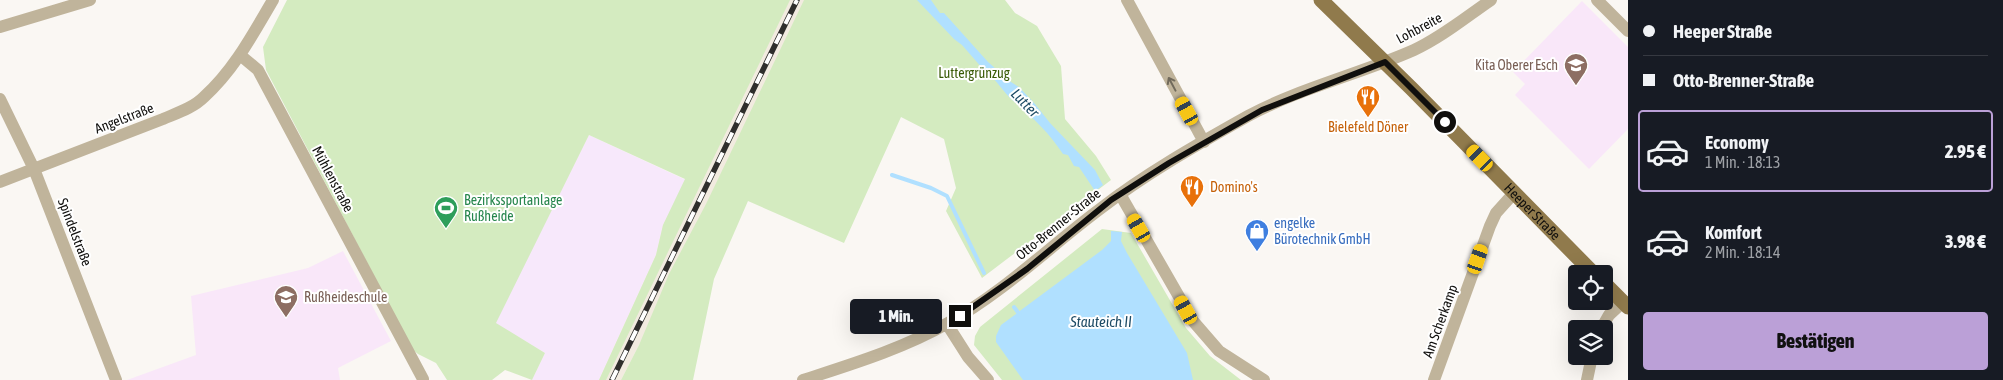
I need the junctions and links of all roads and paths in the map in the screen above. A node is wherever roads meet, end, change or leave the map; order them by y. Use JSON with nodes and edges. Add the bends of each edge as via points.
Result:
{"nodes":[{"id":1,"x":90,"y":0,"type":"edge"},
{"id":2,"x":273,"y":0,"type":"edge"},
{"id":3,"x":1127,"y":0,"type":"edge"},
{"id":4,"x":1320,"y":0,"type":"edge"},
{"id":5,"x":1491,"y":0,"type":"edge"},
{"id":6,"x":1598,"y":0,"type":"edge"},
{"id":7,"x":0,"y":27,"type":"edge"},
{"id":8,"x":1628,"y":31,"type":"edge"},
{"id":9,"x":240,"y":55,"type":"junction"},
{"id":10,"x":1385,"y":62,"type":"junction"},
{"id":11,"x":0,"y":99,"type":"edge"},
{"id":12,"x":1204,"y":142,"type":"junction"},
{"id":13,"x":34,"y":169,"type":"junction"},
{"id":14,"x":0,"y":182,"type":"edge"},
{"id":15,"x":1514,"y":193,"type":"junction"},
{"id":16,"x":1120,"y":194,"type":"junction"},
{"id":17,"x":1585,"y":265,"type":"edge"},
{"id":18,"x":1613,"y":292,"type":"edge"},
{"id":19,"x":1625,"y":304,"type":"edge"},
{"id":20,"x":1606,"y":320,"type":"edge"},
{"id":21,"x":947,"y":324,"type":"junction"},
{"id":22,"x":1590,"y":365,"type":"edge"},
{"id":23,"x":423,"y":379,"type":"edge"},
{"id":24,"x":116,"y":380,"type":"edge"},
{"id":25,"x":804,"y":380,"type":"edge"},
{"id":26,"x":988,"y":380,"type":"edge"},
{"id":27,"x":1264,"y":380,"type":"edge"},
{"id":28,"x":1434,"y":380,"type":"edge"},
{"id":29,"x":1586,"y":380,"type":"edge"}],
"edges":[{"from":1,"to":7,"type":"street"},
{"from":2,"to":9,"type":"street"},
{"from":12,"to":3,"type":"street","one_way":true},
{"from":4,"to":10,"type":"main road","name":"Heeper Straße"},
{"from":5,"to":10,"type":"street","name":"Lohbreite","via":[[1447,31]]},
{"from":6,"to":8,"type":"street"},
{"from":9,"to":13,"type":"street","name":"Angelstraße","via":[[203,98],[187,109]]},
{"from":9,"to":23,"type":"street","name":"Mühlenstraße","via":[[258,70]]},
{"from":10,"to":12,"type":"street","name":"Otto-Brenner-Straße","via":[[1262,110]]},
{"from":10,"to":15,"type":"main road","name":"Heeper Straße"},
{"from":11,"to":13,"type":"street","name":"Spindelstraße"},
{"from":12,"to":16,"type":"street","name":"Otto-Brenner-Straße"},
{"from":13,"to":14,"type":"street","name":"Angelstraße"},
{"from":13,"to":24,"type":"street","name":"Spindelstraße"},
{"from":15,"to":17,"type":"main road","name":"Heeper Straße"},
{"from":15,"to":28,"type":"street","name":"Am Scherkamp","via":[[1496,213],[1490,226]]},
{"from":16,"to":21,"type":"street","name":"Otto-Brenner-Straße","via":[[1027,269]]},
{"from":16,"to":27,"type":"street","via":[[1192,321],[1219,351]]},
{"from":18,"to":19,"type":"main road"},
{"from":19,"to":20,"type":"street"},
{"from":21,"to":25,"type":"street","name":"Otto-Brenner-Straße","via":[[891,350]]},
{"from":21,"to":26,"type":"street","via":[[968,357]]},
{"from":22,"to":29,"type":"street"}]}
